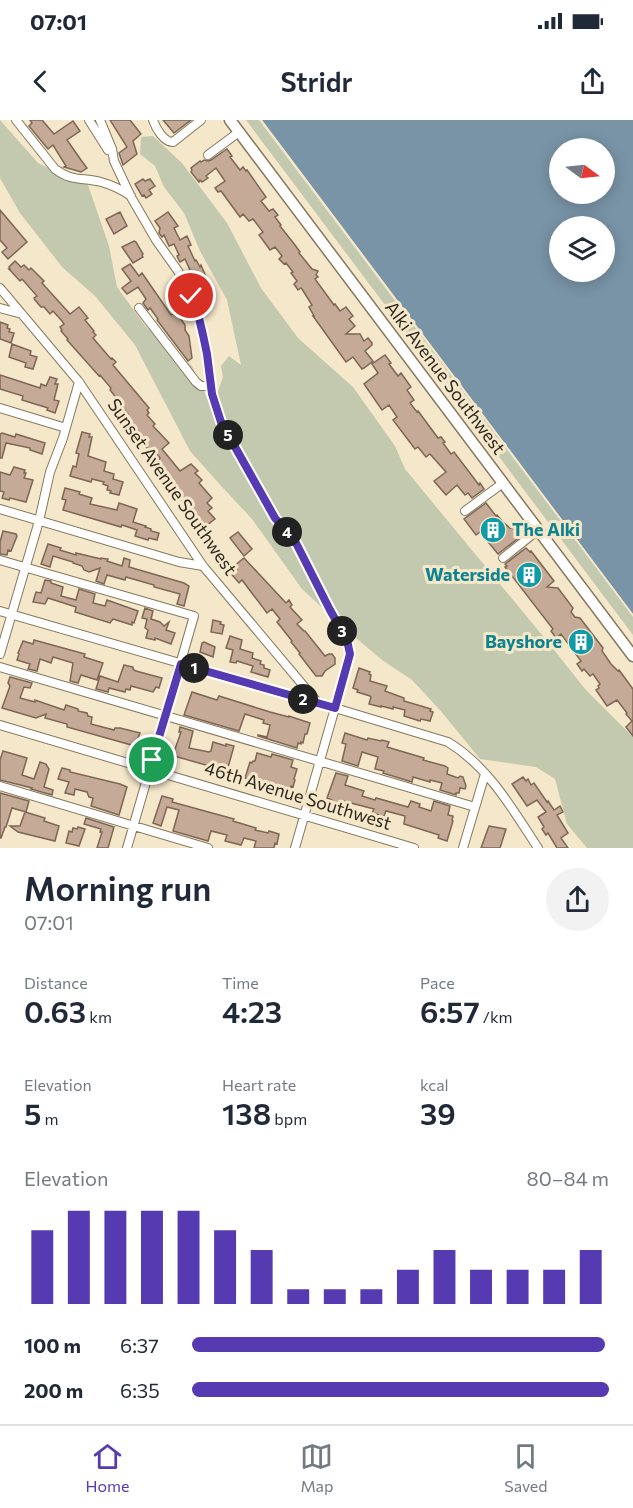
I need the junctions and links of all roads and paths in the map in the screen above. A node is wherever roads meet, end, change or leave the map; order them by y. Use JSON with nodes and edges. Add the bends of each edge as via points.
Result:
{"nodes":[{"id":1,"x":16,"y":120,"type":"edge"},
{"id":2,"x":89,"y":120,"type":"edge"},
{"id":3,"x":100,"y":120,"type":"edge"},
{"id":4,"x":153,"y":120,"type":"edge"},
{"id":5,"x":201,"y":120,"type":"edge"},
{"id":6,"x":230,"y":120,"type":"edge"},
{"id":7,"x":238,"y":132,"type":"junction"},
{"id":8,"x":208,"y":155,"type":"dead end"},
{"id":9,"x":114,"y":160,"type":"junction"},
{"id":10,"x":131,"y":197,"type":"junction"},
{"id":11,"x":0,"y":288,"type":"edge"},
{"id":12,"x":0,"y":308,"type":"edge"},
{"id":13,"x":139,"y":308,"type":"dead end"},
{"id":14,"x":23,"y":314,"type":"junction"},
{"id":15,"x":79,"y":382,"type":"junction"},
{"id":16,"x":211,"y":386,"type":"junction"},
{"id":17,"x":0,"y":408,"type":"edge"},
{"id":18,"x":66,"y":428,"type":"junction"},
{"id":19,"x":503,"y":483,"type":"junction"},
{"id":20,"x":0,"y":509,"type":"edge"},
{"id":21,"x":465,"y":511,"type":"dead end"},
{"id":22,"x":39,"y":520,"type":"junction"},
{"id":23,"x":538,"y":530,"type":"junction"},
{"id":24,"x":503,"y":558,"type":"dead end"},
{"id":25,"x":0,"y":560,"type":"edge"},
{"id":26,"x":203,"y":566,"type":"junction"},
{"id":27,"x":25,"y":567,"type":"junction"},
{"id":28,"x":0,"y":611,"type":"edge"},
{"id":29,"x":11,"y":614,"type":"junction"},
{"id":30,"x":0,"y":654,"type":"edge"},
{"id":31,"x":633,"y":656,"type":"edge"},
{"id":32,"x":181,"y":664,"type":"junction"},
{"id":33,"x":0,"y":667,"type":"edge"},
{"id":34,"x":318,"y":703,"type":"junction"},
{"id":35,"x":335,"y":708,"type":"junction"},
{"id":36,"x":165,"y":716,"type":"junction"},
{"id":37,"x":0,"y":725,"type":"edge"},
{"id":38,"x":320,"y":761,"type":"junction"},
{"id":39,"x":150,"y":770,"type":"junction"},
{"id":40,"x":485,"y":774,"type":"junction"},
{"id":41,"x":0,"y":786,"type":"edge"},
{"id":42,"x":476,"y":807,"type":"junction"},
{"id":43,"x":304,"y":816,"type":"junction"},
{"id":44,"x":133,"y":825,"type":"junction"},
{"id":45,"x":127,"y":848,"type":"edge"},
{"id":46,"x":208,"y":848,"type":"edge"},
{"id":47,"x":294,"y":848,"type":"edge"},
{"id":48,"x":414,"y":848,"type":"edge"},
{"id":49,"x":463,"y":848,"type":"edge"},
{"id":50,"x":538,"y":848,"type":"edge"}],
"edges":[{"from":1,"to":10,"type":"street","via":[[63,175],[111,185]]},
{"from":2,"to":9,"type":"street"},
{"from":3,"to":9,"type":"street"},
{"from":4,"to":5,"type":"street","via":[[170,143]]},
{"from":6,"to":7,"type":"main road","name":"Alki Avenue Southwest"},
{"from":7,"to":8,"type":"street"},
{"from":7,"to":19,"type":"main road","name":"Alki Avenue Southwest"},
{"from":9,"to":10,"type":"street"},
{"from":10,"to":16,"type":"street","via":[[191,296],[203,335]]},
{"from":11,"to":14,"type":"street","name":"Sunset Avenue Southwest"},
{"from":12,"to":14,"type":"street"},
{"from":13,"to":16,"type":"street","via":[[196,382]]},
{"from":14,"to":15,"type":"street","name":"Sunset Avenue Southwest"},
{"from":15,"to":18,"type":"street"},
{"from":15,"to":26,"type":"street","name":"Sunset Avenue Southwest"},
{"from":16,"to":35,"type":"street","via":[[221,422],[275,518],[296,543],[347,640],[350,654]]},
{"from":17,"to":18,"type":"street"},
{"from":18,"to":22,"type":"street"},
{"from":19,"to":21,"type":"street"},
{"from":19,"to":23,"type":"main road","name":"Alki Avenue Southwest"},
{"from":20,"to":22,"type":"street"},
{"from":22,"to":26,"type":"street"},
{"from":22,"to":27,"type":"street"},
{"from":23,"to":24,"type":"street"},
{"from":23,"to":31,"type":"main road","name":"Alki Avenue Southwest"},
{"from":25,"to":27,"type":"street"},
{"from":26,"to":34,"type":"street","name":"Sunset Avenue Southwest"},
{"from":27,"to":29,"type":"street"},
{"from":27,"to":32,"type":"street","via":[[194,616]]},
{"from":28,"to":29,"type":"street"},
{"from":29,"to":30,"type":"street"},
{"from":29,"to":32,"type":"street"},
{"from":32,"to":34,"type":"street"},
{"from":32,"to":36,"type":"street"},
{"from":33,"to":36,"type":"street"},
{"from":34,"to":35,"type":"street"},
{"from":35,"to":38,"type":"street"},
{"from":35,"to":40,"type":"street","via":[[448,742]]},
{"from":36,"to":38,"type":"street"},
{"from":36,"to":39,"type":"street"},
{"from":37,"to":39,"type":"street","name":"46th Avenue Southwest"},
{"from":38,"to":42,"type":"street"},
{"from":38,"to":43,"type":"street"},
{"from":39,"to":43,"type":"street","name":"46th Avenue Southwest"},
{"from":39,"to":44,"type":"street"},
{"from":40,"to":42,"type":"street"},
{"from":40,"to":50,"type":"street"},
{"from":41,"to":44,"type":"street"},
{"from":42,"to":49,"type":"street"},
{"from":43,"to":47,"type":"street"},
{"from":43,"to":48,"type":"street","name":"46th Avenue Southwest"},
{"from":44,"to":45,"type":"street"},
{"from":44,"to":46,"type":"street"}]}
